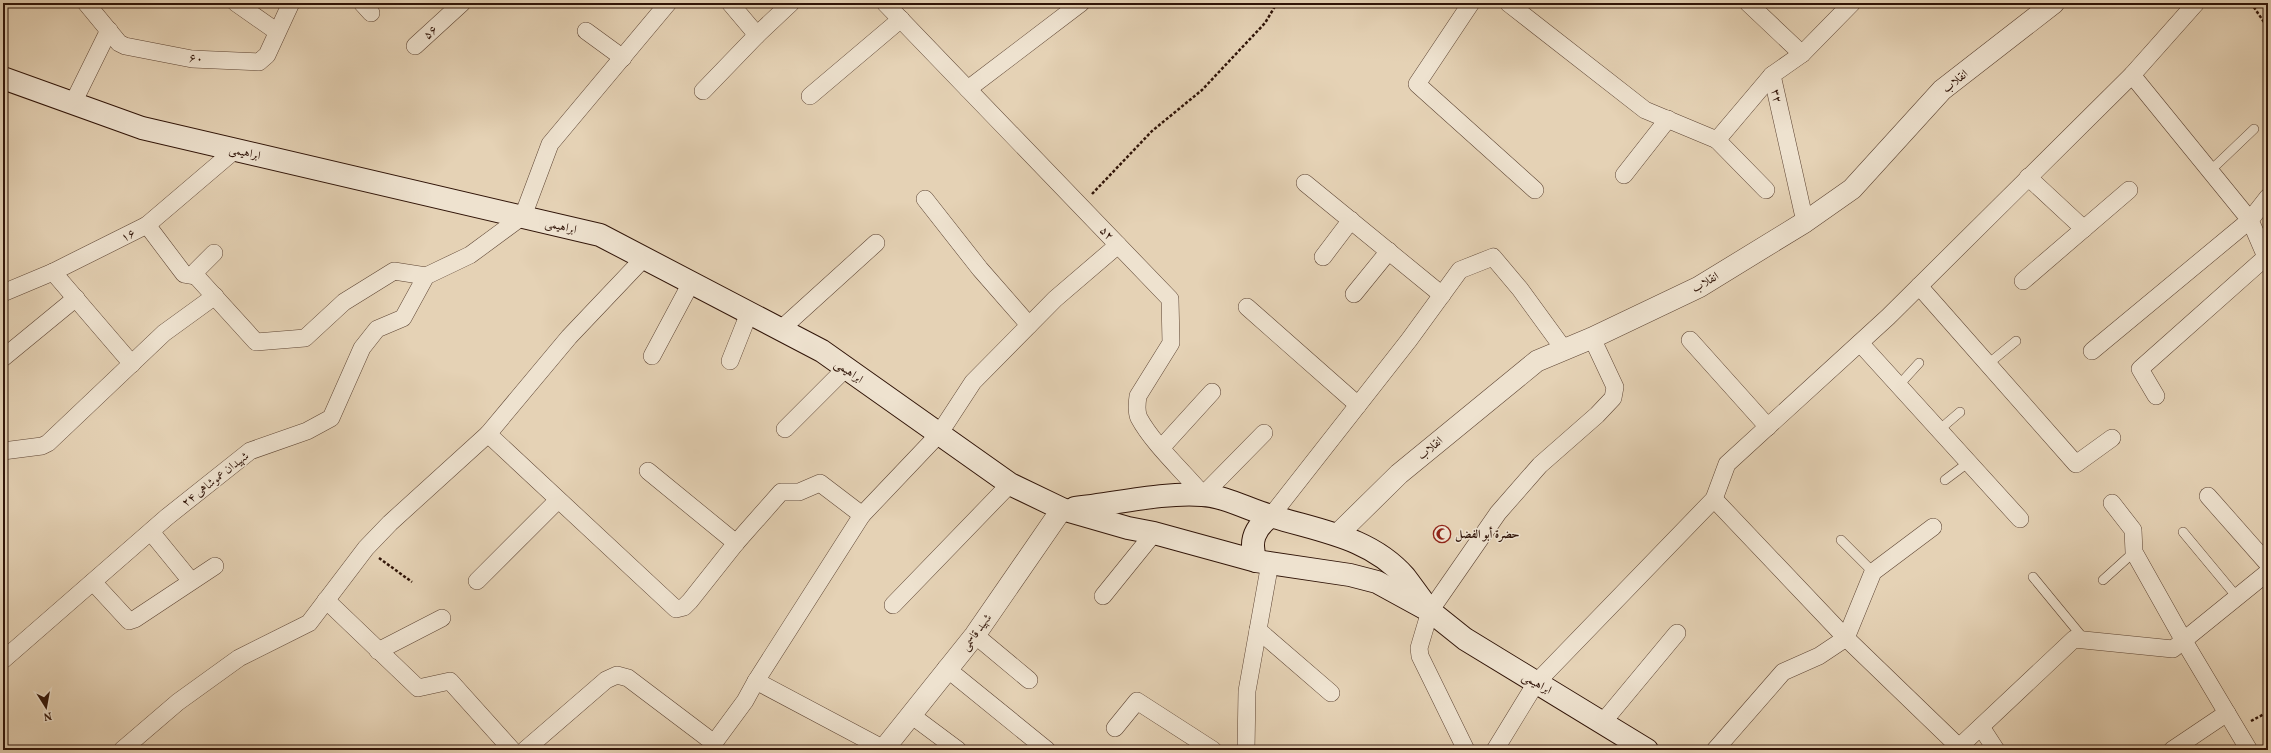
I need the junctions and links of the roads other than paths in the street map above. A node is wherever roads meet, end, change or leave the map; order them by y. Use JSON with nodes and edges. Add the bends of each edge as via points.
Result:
{"nodes":[{"id":1,"x":86,"y":3,"type":"edge"},
{"id":2,"x":236,"y":3,"type":"edge"},
{"id":3,"x":291,"y":3,"type":"edge"},
{"id":4,"x":462,"y":3,"type":"edge"},
{"id":5,"x":668,"y":3,"type":"edge"},
{"id":6,"x":730,"y":3,"type":"edge"},
{"id":7,"x":792,"y":3,"type":"edge"},
{"id":8,"x":885,"y":3,"type":"edge"},
{"id":9,"x":1081,"y":3,"type":"edge"},
{"id":10,"x":1471,"y":3,"type":"edge"},
{"id":11,"x":1508,"y":3,"type":"edge"},
{"id":12,"x":1748,"y":3,"type":"edge"},
{"id":13,"x":1852,"y":3,"type":"edge"},
{"id":14,"x":2054,"y":3,"type":"edge"},
{"id":15,"x":2196,"y":3,"type":"edge"},
{"id":16,"x":900,"y":19,"type":"junction"},
{"id":17,"x":109,"y":30,"type":"junction"},
{"id":18,"x":276,"y":31,"type":"junction"},
{"id":19,"x":586,"y":31,"type":"dead end"},
{"id":20,"x":757,"y":34,"type":"junction"},
{"id":21,"x":415,"y":46,"type":"dead end"},
{"id":22,"x":1802,"y":54,"type":"junction"},
{"id":23,"x":623,"y":58,"type":"junction"},
{"id":24,"x":1772,"y":75,"type":"junction"},
{"id":25,"x":2132,"y":75,"type":"junction"},
{"id":26,"x":3,"y":78,"type":"edge"},
{"id":27,"x":968,"y":89,"type":"junction"},
{"id":28,"x":703,"y":91,"type":"dead end"},
{"id":29,"x":810,"y":96,"type":"dead end"},
{"id":30,"x":73,"y":103,"type":"junction"},
{"id":31,"x":1668,"y":119,"type":"junction"},
{"id":32,"x":2254,"y":129,"type":"dead end"},
{"id":33,"x":1717,"y":140,"type":"junction"},
{"id":34,"x":235,"y":150,"type":"junction"},
{"id":35,"x":2210,"y":171,"type":"junction"},
{"id":36,"x":1624,"y":175,"type":"dead end"},
{"id":37,"x":2028,"y":177,"type":"junction"},
{"id":38,"x":1305,"y":183,"type":"dead end"},
{"id":39,"x":1535,"y":190,"type":"dead end"},
{"id":40,"x":1766,"y":190,"type":"dead end"},
{"id":41,"x":2129,"y":190,"type":"dead end"},
{"id":42,"x":2268,"y":197,"type":"edge"},
{"id":43,"x":924,"y":199,"type":"dead end"},
{"id":44,"x":523,"y":216,"type":"junction"},
{"id":45,"x":1351,"y":220,"type":"junction"},
{"id":46,"x":2250,"y":220,"type":"junction"},
{"id":47,"x":1805,"y":222,"type":"junction"},
{"id":48,"x":147,"y":225,"type":"junction"},
{"id":49,"x":2084,"y":229,"type":"junction"},
{"id":50,"x":876,"y":243,"type":"dead end"},
{"id":51,"x":1118,"y":245,"type":"junction"},
{"id":52,"x":1389,"y":251,"type":"junction"},
{"id":53,"x":214,"y":253,"type":"dead end"},
{"id":54,"x":1323,"y":257,"type":"dead end"},
{"id":55,"x":644,"y":258,"type":"junction"},
{"id":56,"x":53,"y":272,"type":"junction"},
{"id":57,"x":196,"y":276,"type":"junction"},
{"id":58,"x":426,"y":276,"type":"junction"},
{"id":59,"x":2023,"y":281,"type":"dead end"},
{"id":60,"x":691,"y":283,"type":"junction"},
{"id":61,"x":1919,"y":286,"type":"junction"},
{"id":62,"x":3,"y":293,"type":"edge"},
{"id":63,"x":1354,"y":294,"type":"dead end"},
{"id":64,"x":1442,"y":295,"type":"junction"},
{"id":65,"x":215,"y":296,"type":"junction"},
{"id":66,"x":76,"y":298,"type":"junction"},
{"id":67,"x":1247,"y":307,"type":"dead end"},
{"id":68,"x":749,"y":313,"type":"junction"},
{"id":69,"x":1028,"y":325,"type":"junction"},
{"id":70,"x":780,"y":330,"type":"junction"},
{"id":71,"x":1592,"y":338,"type":"junction"},
{"id":72,"x":1690,"y":340,"type":"dead end"},
{"id":73,"x":2016,"y":341,"type":"dead end"},
{"id":74,"x":1860,"y":342,"type":"junction"},
{"id":75,"x":1563,"y":348,"type":"junction"},
{"id":76,"x":2092,"y":351,"type":"dead end"},
{"id":77,"x":652,"y":356,"type":"dead end"},
{"id":78,"x":3,"y":358,"type":"edge"},
{"id":79,"x":730,"y":361,"type":"dead end"},
{"id":80,"x":1919,"y":363,"type":"dead end"},
{"id":81,"x":132,"y":364,"type":"junction"},
{"id":82,"x":1988,"y":364,"type":"junction"},
{"id":83,"x":846,"y":368,"type":"junction"},
{"id":84,"x":1899,"y":385,"type":"junction"},
{"id":85,"x":1212,"y":392,"type":"dead end"},
{"id":86,"x":2156,"y":396,"type":"dead end"},
{"id":87,"x":1358,"y":405,"type":"junction"},
{"id":88,"x":1960,"y":412,"type":"dead end"},
{"id":89,"x":1768,"y":427,"type":"junction"},
{"id":90,"x":785,"y":429,"type":"dead end"},
{"id":91,"x":1940,"y":430,"type":"junction"},
{"id":92,"x":1264,"y":433,"type":"dead end"},
{"id":93,"x":488,"y":434,"type":"junction"},
{"id":94,"x":939,"y":434,"type":"junction"},
{"id":95,"x":2112,"y":438,"type":"dead end"},
{"id":96,"x":1162,"y":447,"type":"junction"},
{"id":97,"x":3,"y":451,"type":"edge"},
{"id":98,"x":1969,"y":462,"type":"junction"},
{"id":99,"x":648,"y":471,"type":"dead end"},
{"id":100,"x":1945,"y":480,"type":"dead end"},
{"id":101,"x":1010,"y":484,"type":"junction"},
{"id":102,"x":1203,"y":495,"type":"junction"},
{"id":103,"x":2208,"y":496,"type":"dead end"},
{"id":104,"x":1714,"y":499,"type":"junction"},
{"id":105,"x":558,"y":500,"type":"junction"},
{"id":106,"x":2112,"y":503,"type":"dead end"},
{"id":107,"x":1062,"y":509,"type":"junction"},
{"id":108,"x":862,"y":515,"type":"junction"},
{"id":109,"x":1271,"y":516,"type":"junction"},
{"id":110,"x":2020,"y":519,"type":"dead end"},
{"id":111,"x":1933,"y":527,"type":"dead end"},
{"id":112,"x":151,"y":532,"type":"junction"},
{"id":113,"x":2184,"y":532,"type":"dead end"},
{"id":114,"x":1154,"y":533,"type":"junction"},
{"id":115,"x":1338,"y":534,"type":"junction"},
{"id":116,"x":1841,"y":540,"type":"dead end"},
{"id":117,"x":736,"y":543,"type":"junction"},
{"id":118,"x":2134,"y":552,"type":"junction"},
{"id":119,"x":1263,"y":562,"type":"junction"},
{"id":120,"x":2268,"y":564,"type":"edge"},
{"id":121,"x":215,"y":566,"type":"dead end"},
{"id":122,"x":1873,"y":572,"type":"junction"},
{"id":123,"x":2268,"y":572,"type":"edge"},
{"id":124,"x":2033,"y":577,"type":"dead end"},
{"id":125,"x":2103,"y":580,"type":"dead end"},
{"id":126,"x":191,"y":581,"type":"junction"},
{"id":127,"x":477,"y":581,"type":"dead end"},
{"id":128,"x":93,"y":582,"type":"junction"},
{"id":129,"x":1103,"y":596,"type":"dead end"},
{"id":130,"x":2237,"y":598,"type":"junction"},
{"id":131,"x":326,"y":600,"type":"junction"},
{"id":132,"x":893,"y":605,"type":"dead end"},
{"id":133,"x":1430,"y":611,"type":"junction"},
{"id":134,"x":442,"y":618,"type":"dead end"},
{"id":135,"x":1258,"y":630,"type":"junction"},
{"id":136,"x":1677,"y":633,"type":"dead end"},
{"id":137,"x":975,"y":635,"type":"junction"},
{"id":138,"x":1846,"y":638,"type":"junction"},
{"id":139,"x":2085,"y":640,"type":"junction"},
{"id":140,"x":2184,"y":641,"type":"junction"},
{"id":141,"x":378,"y":651,"type":"junction"},
{"id":142,"x":3,"y":660,"type":"edge"},
{"id":143,"x":946,"y":668,"type":"junction"},
{"id":144,"x":1029,"y":680,"type":"dead end"},
{"id":145,"x":756,"y":681,"type":"junction"},
{"id":146,"x":1536,"y":682,"type":"junction"},
{"id":147,"x":1331,"y":693,"type":"dead end"},
{"id":148,"x":2227,"y":713,"type":"junction"},
{"id":149,"x":911,"y":715,"type":"junction"},
{"id":150,"x":1603,"y":722,"type":"junction"},
{"id":151,"x":1981,"y":727,"type":"junction"},
{"id":152,"x":1115,"y":728,"type":"dead end"},
{"id":153,"x":712,"y":747,"type":"edge"},
{"id":154,"x":1957,"y":748,"type":"edge"},
{"id":155,"x":122,"y":750,"type":"edge"},
{"id":156,"x":512,"y":750,"type":"edge"},
{"id":157,"x":525,"y":750,"type":"edge"},
{"id":158,"x":883,"y":750,"type":"edge"},
{"id":159,"x":958,"y":750,"type":"edge"},
{"id":160,"x":1048,"y":750,"type":"edge"},
{"id":161,"x":1213,"y":750,"type":"edge"},
{"id":162,"x":1246,"y":750,"type":"edge"},
{"id":163,"x":1466,"y":750,"type":"edge"},
{"id":164,"x":1495,"y":750,"type":"edge"},
{"id":165,"x":1647,"y":750,"type":"edge"},
{"id":166,"x":1715,"y":750,"type":"edge"},
{"id":167,"x":1996,"y":750,"type":"edge"},
{"id":168,"x":2172,"y":750,"type":"edge"},
{"id":169,"x":2250,"y":750,"type":"edge"}],
"edges":[{"from":1,"to":17,"type":"street","name":"۶۰"},
{"from":2,"to":18,"type":"street"},
{"from":3,"to":18,"type":"street","name":"۶۰"},
{"from":4,"to":21,"type":"street","name":"۵۶"},
{"from":5,"to":23,"type":"street"},
{"from":6,"to":20,"type":"street"},
{"from":7,"to":20,"type":"street"},
{"from":8,"to":16,"type":"street","name":"۵۲"},
{"from":9,"to":27,"type":"street"},
{"from":10,"to":39,"type":"street","via":[[1417,84]]},
{"from":11,"to":31,"type":"street","via":[[1645,110]]},
{"from":12,"to":22,"type":"street"},
{"from":13,"to":22,"type":"street","name":"۳۲"},
{"from":14,"to":47,"type":"street","name":"انقلاب","via":[[1942,90],[1852,189]]},
{"from":15,"to":25,"type":"street"},
{"from":16,"to":27,"type":"street","name":"۵۲"},
{"from":16,"to":29,"type":"street"},
{"from":17,"to":18,"type":"street","name":"۶۰","via":[[119,43],[125,46],[192,59],[259,62],[267,55]]},
{"from":17,"to":30,"type":"street"},
{"from":19,"to":23,"type":"street"},
{"from":20,"to":28,"type":"street"},
{"from":22,"to":24,"type":"street","name":"۳۲"},
{"from":23,"to":44,"type":"street","via":[[550,144]]},
{"from":24,"to":33,"type":"street"},
{"from":24,"to":47,"type":"street","name":"۳۲"},
{"from":25,"to":35,"type":"street"},
{"from":25,"to":37,"type":"street"},
{"from":26,"to":30,"type":"main road","name":"ابراهیمی"},
{"from":27,"to":51,"type":"street","name":"۵۲"},
{"from":30,"to":34,"type":"main road","name":"ابراهیمی","via":[[142,128]]},
{"from":31,"to":33,"type":"street"},
{"from":31,"to":36,"type":"street"},
{"from":32,"to":35,"type":"lane"},
{"from":33,"to":40,"type":"street"},
{"from":34,"to":44,"type":"main road","name":"ابراهیمی"},
{"from":34,"to":48,"type":"street","name":"۱۶"},
{"from":35,"to":46,"type":"street"},
{"from":37,"to":49,"type":"street"},
{"from":37,"to":61,"type":"street"},
{"from":38,"to":45,"type":"street"},
{"from":41,"to":49,"type":"street"},
{"from":42,"to":46,"type":"street"},
{"from":43,"to":69,"type":"street"},
{"from":44,"to":55,"type":"main road","name":"ابراهیمی","via":[[600,235]]},
{"from":44,"to":58,"type":"street","via":[[470,254]]},
{"from":45,"to":52,"type":"street"},
{"from":45,"to":54,"type":"street"},
{"from":46,"to":76,"type":"street"},
{"from":46,"to":86,"type":"street","via":[[2266,257],[2140,370]]},
{"from":47,"to":71,"type":"street","name":"انقلاب","via":[[1699,287]]},
{"from":48,"to":56,"type":"street","name":"۱۶"},
{"from":48,"to":57,"type":"street","via":[[184,274]]},
{"from":49,"to":59,"type":"street"},
{"from":50,"to":70,"type":"street"},
{"from":51,"to":69,"type":"street"},
{"from":51,"to":96,"type":"street","name":"۵۲","via":[[1170,299],[1171,343],[1138,396],[1137,406],[1138,417]]},
{"from":52,"to":63,"type":"street"},
{"from":52,"to":64,"type":"street"},
{"from":53,"to":57,"type":"street","via":[[196,271]]},
{"from":55,"to":60,"type":"main road","name":"ابراهیمی"},
{"from":55,"to":93,"type":"street","via":[[569,337]]},
{"from":56,"to":62,"type":"street","name":"۱۶"},
{"from":56,"to":66,"type":"street"},
{"from":57,"to":65,"type":"street"},
{"from":58,"to":65,"type":"street","via":[[394,272],[344,302],[304,338],[256,342]]},
{"from":58,"to":112,"type":"street","name":"۲۴ شهیدان عموشاهی","via":[[403,318],[377,329],[362,348],[330,418],[307,432],[250,451]]},
{"from":60,"to":68,"type":"main road","name":"ابراهیمی"},
{"from":60,"to":77,"type":"street"},
{"from":61,"to":74,"type":"street"},
{"from":61,"to":82,"type":"street"},
{"from":64,"to":75,"type":"street","via":[[1460,270],[1493,257]]},
{"from":64,"to":87,"type":"street"},
{"from":65,"to":81,"type":"street","via":[[164,333]]},
{"from":66,"to":78,"type":"street"},
{"from":66,"to":81,"type":"street"},
{"from":67,"to":87,"type":"street"},
{"from":68,"to":70,"type":"main road","name":"ابراهیمی"},
{"from":68,"to":79,"type":"street"},
{"from":69,"to":94,"type":"street","via":[[973,382]]},
{"from":70,"to":83,"type":"main road","name":"ابراهیمی","via":[[822,351]]},
{"from":71,"to":75,"type":"street","name":"انقلاب"},
{"from":71,"to":133,"type":"street","via":[[1615,387],[1613,398],[1540,465],[1504,507]]},
{"from":72,"to":89,"type":"street"},
{"from":73,"to":82,"type":"lane"},
{"from":74,"to":84,"type":"street"},
{"from":74,"to":89,"type":"street"},
{"from":75,"to":115,"type":"street","name":"انقلاب","via":[[1537,361],[1430,447]]},
{"from":80,"to":84,"type":"lane"},
{"from":81,"to":97,"type":"street","via":[[48,443]]},
{"from":82,"to":95,"type":"street","via":[[2076,464]]},
{"from":83,"to":90,"type":"street"},
{"from":83,"to":94,"type":"main road","name":"ابراهیمی"},
{"from":84,"to":91,"type":"street"},
{"from":85,"to":96,"type":"street"},
{"from":87,"to":109,"type":"street"},
{"from":88,"to":91,"type":"lane"},
{"from":89,"to":104,"type":"street","via":[[1727,464]]},
{"from":91,"to":98,"type":"street"},
{"from":92,"to":102,"type":"street"},
{"from":93,"to":105,"type":"street"},
{"from":93,"to":131,"type":"street","via":[[390,523],[366,548]]},
{"from":94,"to":101,"type":"main road","name":"ابراهیمی"},
{"from":94,"to":108,"type":"street"},
{"from":96,"to":102,"type":"street","name":"۵۲"},
{"from":98,"to":100,"type":"lane"},
{"from":98,"to":110,"type":"street"},
{"from":99,"to":117,"type":"street"},
{"from":101,"to":107,"type":"main road","name":"ابراهیمی"},
{"from":101,"to":132,"type":"street"},
{"from":102,"to":107,"type":"main road","via":[[1182,495]]},
{"from":102,"to":109,"type":"main road"},
{"from":103,"to":120,"type":"street"},
{"from":104,"to":138,"type":"street"},
{"from":104,"to":146,"type":"street"},
{"from":105,"to":117,"type":"street","via":[[676,610],[690,601]]},
{"from":105,"to":127,"type":"street"},
{"from":106,"to":118,"type":"street","via":[[2132,530]]},
{"from":107,"to":114,"type":"main road","name":"ابراهیمی"},
{"from":107,"to":137,"type":"street","name":"شهید قاسمی"},
{"from":108,"to":117,"type":"street","via":[[820,484],[799,492],[781,492]]},
{"from":108,"to":145,"type":"street"},
{"from":109,"to":115,"type":"main road"},
{"from":109,"to":119,"type":"main road","via":[[1262,522],[1254,536],[1252,551]]},
{"from":111,"to":122,"type":"street"},
{"from":112,"to":126,"type":"street"},
{"from":112,"to":128,"type":"street","name":"۲۴ شهیدان عموشاهی"},
{"from":113,"to":130,"type":"lane"},
{"from":114,"to":119,"type":"main road","name":"ابراهیمی"},
{"from":114,"to":129,"type":"street"},
{"from":115,"to":133,"type":"main road","via":[[1368,547],[1387,560],[1405,577]]},
{"from":116,"to":122,"type":"lane"},
{"from":118,"to":125,"type":"lane"},
{"from":118,"to":140,"type":"street"},
{"from":119,"to":133,"type":"main road","name":"ابراهیمی","via":[[1369,579]]},
{"from":119,"to":135,"type":"street"},
{"from":121,"to":126,"type":"street"},
{"from":122,"to":138,"type":"street"},
{"from":123,"to":130,"type":"street"},
{"from":124,"to":139,"type":"lane"},
{"from":126,"to":128,"type":"street","via":[[129,621]]},
{"from":128,"to":142,"type":"street","name":"۲۴ شهیدان عموشاهی"},
{"from":130,"to":140,"type":"street"},
{"from":131,"to":141,"type":"street"},
{"from":131,"to":155,"type":"street","via":[[309,624],[239,658],[178,702]]},
{"from":133,"to":146,"type":"main road","name":"ابراهیمی","via":[[1465,639]]},
{"from":133,"to":163,"type":"street","via":[[1419,648],[1420,656]]},
{"from":134,"to":141,"type":"street"},
{"from":135,"to":147,"type":"street"},
{"from":135,"to":162,"type":"street","via":[[1247,691]]},
{"from":136,"to":150,"type":"street"},
{"from":137,"to":143,"type":"street","name":"شهید قاسمی"},
{"from":137,"to":144,"type":"street"},
{"from":138,"to":154,"type":"street"},
{"from":138,"to":166,"type":"street","via":[[1819,656],[1783,672]]},
{"from":139,"to":140,"type":"street","via":[[2173,649]]},
{"from":139,"to":151,"type":"street","via":[[2074,639]]},
{"from":140,"to":148,"type":"street"},
{"from":141,"to":156,"type":"street","via":[[418,688],[450,681]]},
{"from":143,"to":149,"type":"street","name":"شهید قاسمی"},
{"from":143,"to":160,"type":"street"},
{"from":145,"to":153,"type":"street"},
{"from":145,"to":158,"type":"street"},
{"from":146,"to":150,"type":"main road","name":"ابراهیمی"},
{"from":146,"to":164,"type":"street"},
{"from":148,"to":168,"type":"street"},
{"from":148,"to":169,"type":"street"},
{"from":149,"to":158,"type":"street","name":"شهید قاسمی"},
{"from":149,"to":159,"type":"street"},
{"from":150,"to":165,"type":"main road","name":"ابراهیمی"},
{"from":151,"to":154,"type":"street"},
{"from":151,"to":167,"type":"street"},
{"from":152,"to":161,"type":"street","via":[[1137,701]]},
{"from":153,"to":157,"type":"street","via":[[628,678],[617,675],[606,680]]}]}
